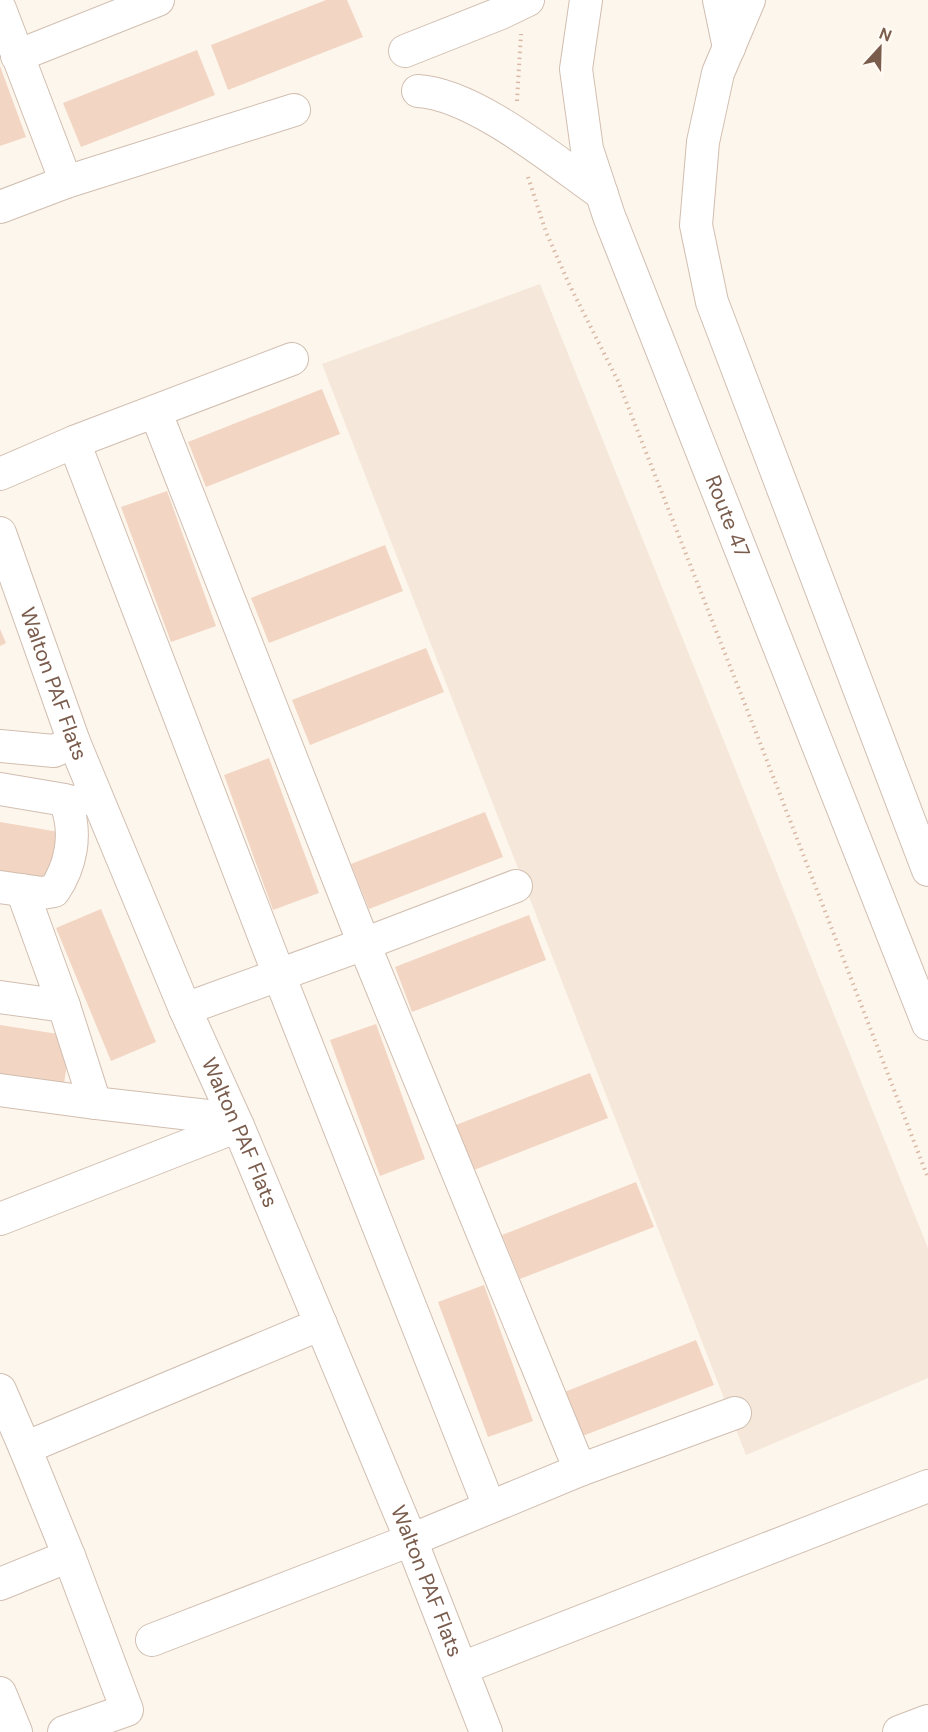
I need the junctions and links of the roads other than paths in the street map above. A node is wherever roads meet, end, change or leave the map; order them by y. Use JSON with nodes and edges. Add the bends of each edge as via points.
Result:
{"nodes":[{"id":1,"x":158,"y":0,"type":"edge"},
{"id":2,"x":586,"y":0,"type":"edge"},
{"id":3,"x":719,"y":0,"type":"edge"},
{"id":4,"x":749,"y":0,"type":"edge"},
{"id":5,"x":527,"y":1,"type":"edge"},
{"id":6,"x":0,"y":9,"type":"edge"},
{"id":7,"x":729,"y":48,"type":"junction"},
{"id":8,"x":405,"y":51,"type":"dead end"},
{"id":9,"x":17,"y":56,"type":"junction"},
{"id":10,"x":418,"y":91,"type":"dead end"},
{"id":11,"x":294,"y":110,"type":"dead end"},
{"id":12,"x":66,"y":182,"type":"junction"},
{"id":13,"x":602,"y":194,"type":"junction"},
{"id":14,"x":0,"y":207,"type":"edge"},
{"id":15,"x":292,"y":359,"type":"dead end"},
{"id":16,"x":156,"y":413,"type":"junction"},
{"id":17,"x":74,"y":442,"type":"junction"},
{"id":18,"x":0,"y":474,"type":"edge"},
{"id":19,"x":0,"y":533,"type":"edge"},
{"id":20,"x":74,"y":742,"type":"junction"},
{"id":21,"x":0,"y":746,"type":"edge"},
{"id":22,"x":0,"y":789,"type":"edge"},
{"id":23,"x":97,"y":793,"type":"junction"},
{"id":24,"x":67,"y":806,"type":"junction"},
{"id":25,"x":928,"y":870,"type":"edge"},
{"id":26,"x":516,"y":886,"type":"dead end"},
{"id":27,"x":11,"y":888,"type":"edge"},
{"id":28,"x":364,"y":944,"type":"junction"},
{"id":29,"x":279,"y":975,"type":"junction"},
{"id":30,"x":0,"y":997,"type":"edge"},
{"id":31,"x":64,"y":1006,"type":"junction"},
{"id":32,"x":185,"y":1009,"type":"junction"},
{"id":33,"x":928,"y":1024,"type":"edge"},
{"id":34,"x":0,"y":1090,"type":"edge"},
{"id":35,"x":95,"y":1103,"type":"junction"},
{"id":36,"x":236,"y":1123,"type":"junction"},
{"id":37,"x":0,"y":1220,"type":"edge"},
{"id":38,"x":321,"y":1324,"type":"junction"},
{"id":39,"x":0,"y":1390,"type":"edge"},
{"id":40,"x":735,"y":1413,"type":"dead end"},
{"id":41,"x":34,"y":1443,"type":"junction"},
{"id":42,"x":580,"y":1470,"type":"junction"},
{"id":43,"x":928,"y":1486,"type":"edge"},
{"id":44,"x":489,"y":1506,"type":"junction"},
{"id":45,"x":411,"y":1540,"type":"junction"},
{"id":46,"x":69,"y":1556,"type":"junction"},
{"id":47,"x":0,"y":1584,"type":"edge"},
{"id":48,"x":152,"y":1640,"type":"dead end"},
{"id":49,"x":462,"y":1668,"type":"junction"},
{"id":50,"x":0,"y":1693,"type":"edge"},
{"id":51,"x":928,"y":1721,"type":"edge"},
{"id":52,"x":16,"y":1732,"type":"edge"},
{"id":53,"x":64,"y":1732,"type":"edge"},
{"id":54,"x":486,"y":1732,"type":"edge"},
{"id":55,"x":899,"y":1732,"type":"edge"}],
"edges":[{"from":1,"to":9,"type":"street"},
{"from":2,"to":13,"type":"street","name":"Route 47","via":[[576,69],[587,149]]},
{"from":3,"to":7,"type":"street"},
{"from":4,"to":7,"type":"street"},
{"from":5,"to":8,"type":"street"},
{"from":6,"to":9,"type":"street"},
{"from":7,"to":25,"type":"street","via":[[718,73],[703,142],[696,225],[712,302]]},
{"from":9,"to":12,"type":"street"},
{"from":10,"to":13,"type":"street","via":[[462,102]]},
{"from":11,"to":12,"type":"street"},
{"from":12,"to":14,"type":"street"},
{"from":13,"to":33,"type":"street","name":"Route 47"},
{"from":15,"to":16,"type":"street"},
{"from":16,"to":17,"type":"street"},
{"from":16,"to":28,"type":"street"},
{"from":17,"to":18,"type":"street"},
{"from":17,"to":29,"type":"street"},
{"from":19,"to":20,"type":"street","name":"Walton PAF Flats"},
{"from":20,"to":21,"type":"street","via":[[54,751]]},
{"from":20,"to":23,"type":"street","name":"Walton PAF Flats"},
{"from":22,"to":24,"type":"street","via":[[65,800]]},
{"from":23,"to":24,"type":"street"},
{"from":23,"to":32,"type":"street","name":"Walton PAF Flats"},
{"from":24,"to":27,"type":"street","via":[[73,842],[63,877],[54,891]]},
{"from":26,"to":28,"type":"street"},
{"from":27,"to":31,"type":"street"},
{"from":28,"to":29,"type":"street"},
{"from":28,"to":42,"type":"street"},
{"from":29,"to":32,"type":"street"},
{"from":29,"to":44,"type":"street"},
{"from":30,"to":31,"type":"street"},
{"from":31,"to":35,"type":"street"},
{"from":32,"to":36,"type":"street","name":"Walton PAF Flats"},
{"from":34,"to":35,"type":"street"},
{"from":35,"to":36,"type":"street"},
{"from":36,"to":37,"type":"street"},
{"from":36,"to":38,"type":"street","name":"Walton PAF Flats"},
{"from":38,"to":41,"type":"street"},
{"from":38,"to":45,"type":"street","name":"Walton PAF Flats"},
{"from":39,"to":41,"type":"street"},
{"from":40,"to":42,"type":"street"},
{"from":41,"to":46,"type":"street"},
{"from":42,"to":44,"type":"street"},
{"from":43,"to":49,"type":"street"},
{"from":44,"to":45,"type":"street"},
{"from":45,"to":48,"type":"street"},
{"from":45,"to":49,"type":"street","name":"Walton PAF Flats"},
{"from":46,"to":47,"type":"street"},
{"from":46,"to":53,"type":"street","via":[[127,1710]]},
{"from":49,"to":54,"type":"street","name":"Walton PAF Flats"},
{"from":50,"to":52,"type":"street"},
{"from":51,"to":55,"type":"street"}]}
